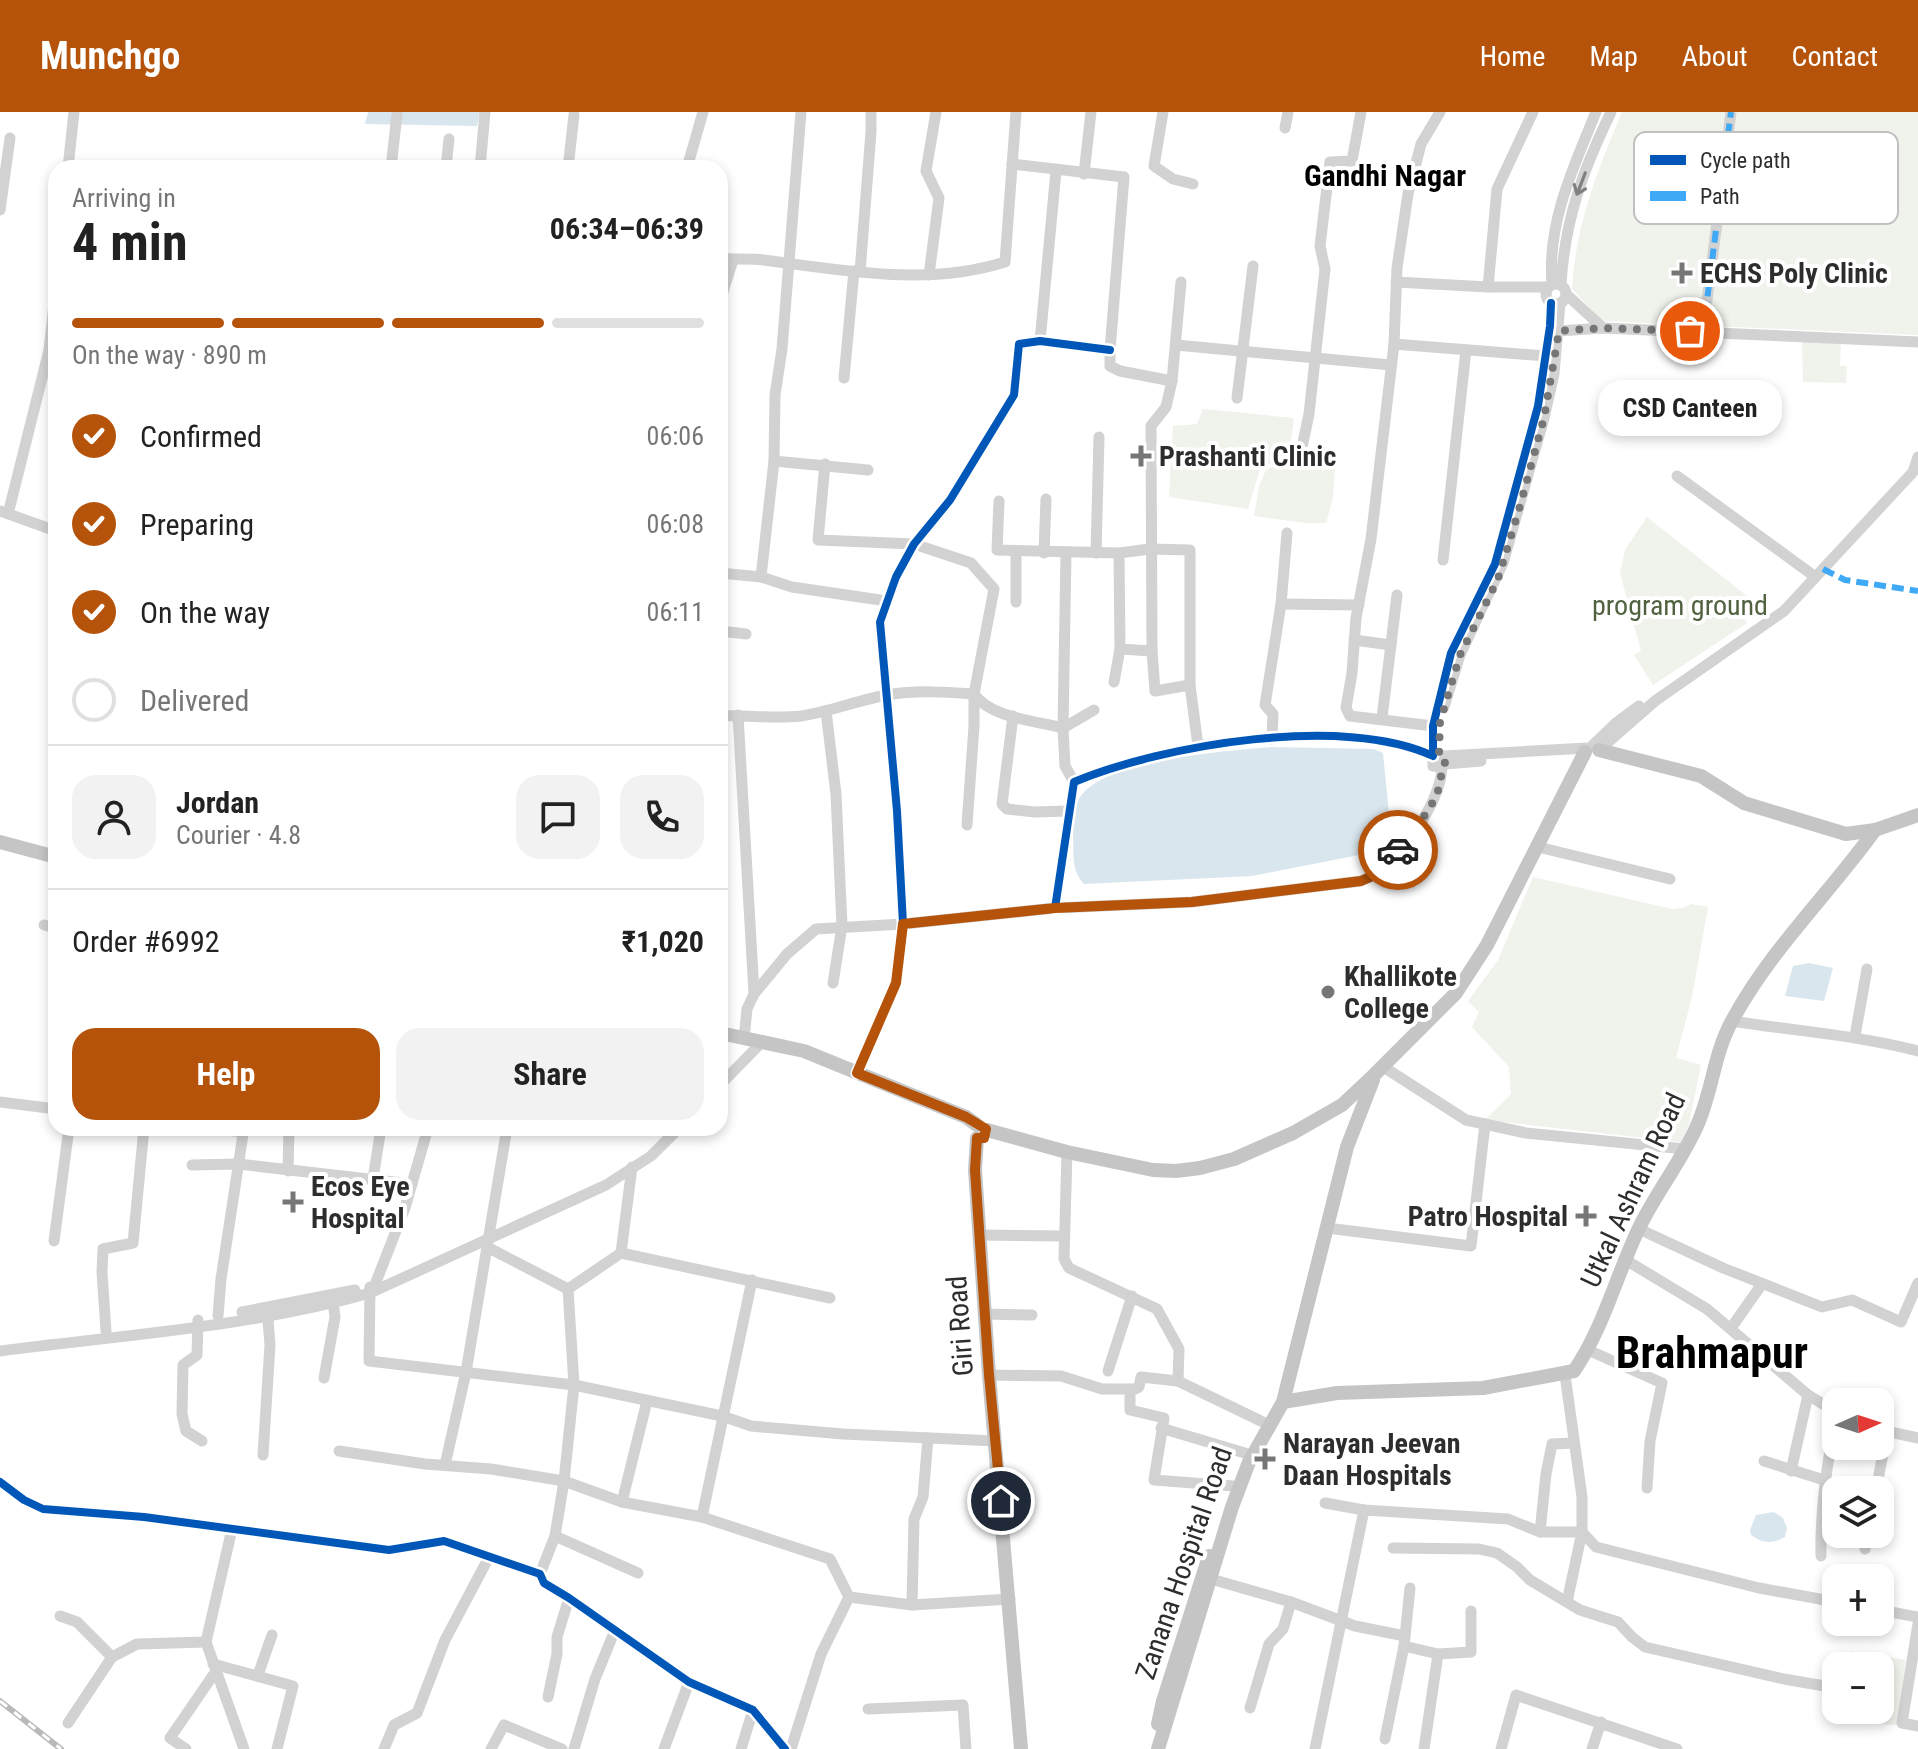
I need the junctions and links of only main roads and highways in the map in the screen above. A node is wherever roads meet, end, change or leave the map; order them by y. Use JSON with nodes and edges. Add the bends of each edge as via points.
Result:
{"nodes":[{"id":1,"x":1918,"y":815,"type":"edge"},
{"id":2,"x":1875,"y":830,"type":"junction"},
{"id":3,"x":0,"y":842,"type":"edge"},
{"id":4,"x":48,"y":855,"type":"edge"},
{"id":5,"x":728,"y":1035,"type":"edge"},
{"id":6,"x":1378,"y":1071,"type":"junction"},
{"id":7,"x":1342,"y":1105,"type":"junction"},
{"id":8,"x":1357,"y":1116,"type":"junction"},
{"id":9,"x":980,"y":1131,"type":"junction"},
{"id":10,"x":1283,"y":1402,"type":"junction"},
{"id":11,"x":1270,"y":1420,"type":"junction"},
{"id":12,"x":1021,"y":1749,"type":"edge"},
{"id":13,"x":1156,"y":1749,"type":"edge"}],
"edges":[{"from":1,"to":2,"type":"main road"},
{"from":2,"to":6,"type":"main road","via":[[1846,834],[1744,803],[1701,776],[1591,751],[1456,993]]},
{"from":2,"to":10,"type":"main road","name":"Utkal Ashram Road","via":[[1775,952],[1732,1021],[1718,1048],[1697,1127],[1639,1229],[1574,1371],[1483,1388],[1337,1393]]},
{"from":3,"to":4,"type":"main road"},
{"from":5,"to":9,"type":"main road","via":[[804,1051],[966,1117]]},
{"from":6,"to":7,"type":"main road"},
{"from":6,"to":8,"type":"main road"},
{"from":7,"to":8,"type":"main road"},
{"from":7,"to":9,"type":"main road","via":[[1293,1133],[1200,1168],[1153,1170]]},
{"from":8,"to":10,"type":"main road"},
{"from":9,"to":12,"type":"main road","name":"Giri Road","via":[[975,1170]]},
{"from":10,"to":11,"type":"main road","name":"Zanana Hospital Road"},
{"from":11,"to":13,"type":"main road","via":[[1232,1507]]},
{"from":11,"to":13,"type":"main road","name":"Zanana Hospital Road","via":[[1233,1486],[1166,1690]]}]}
